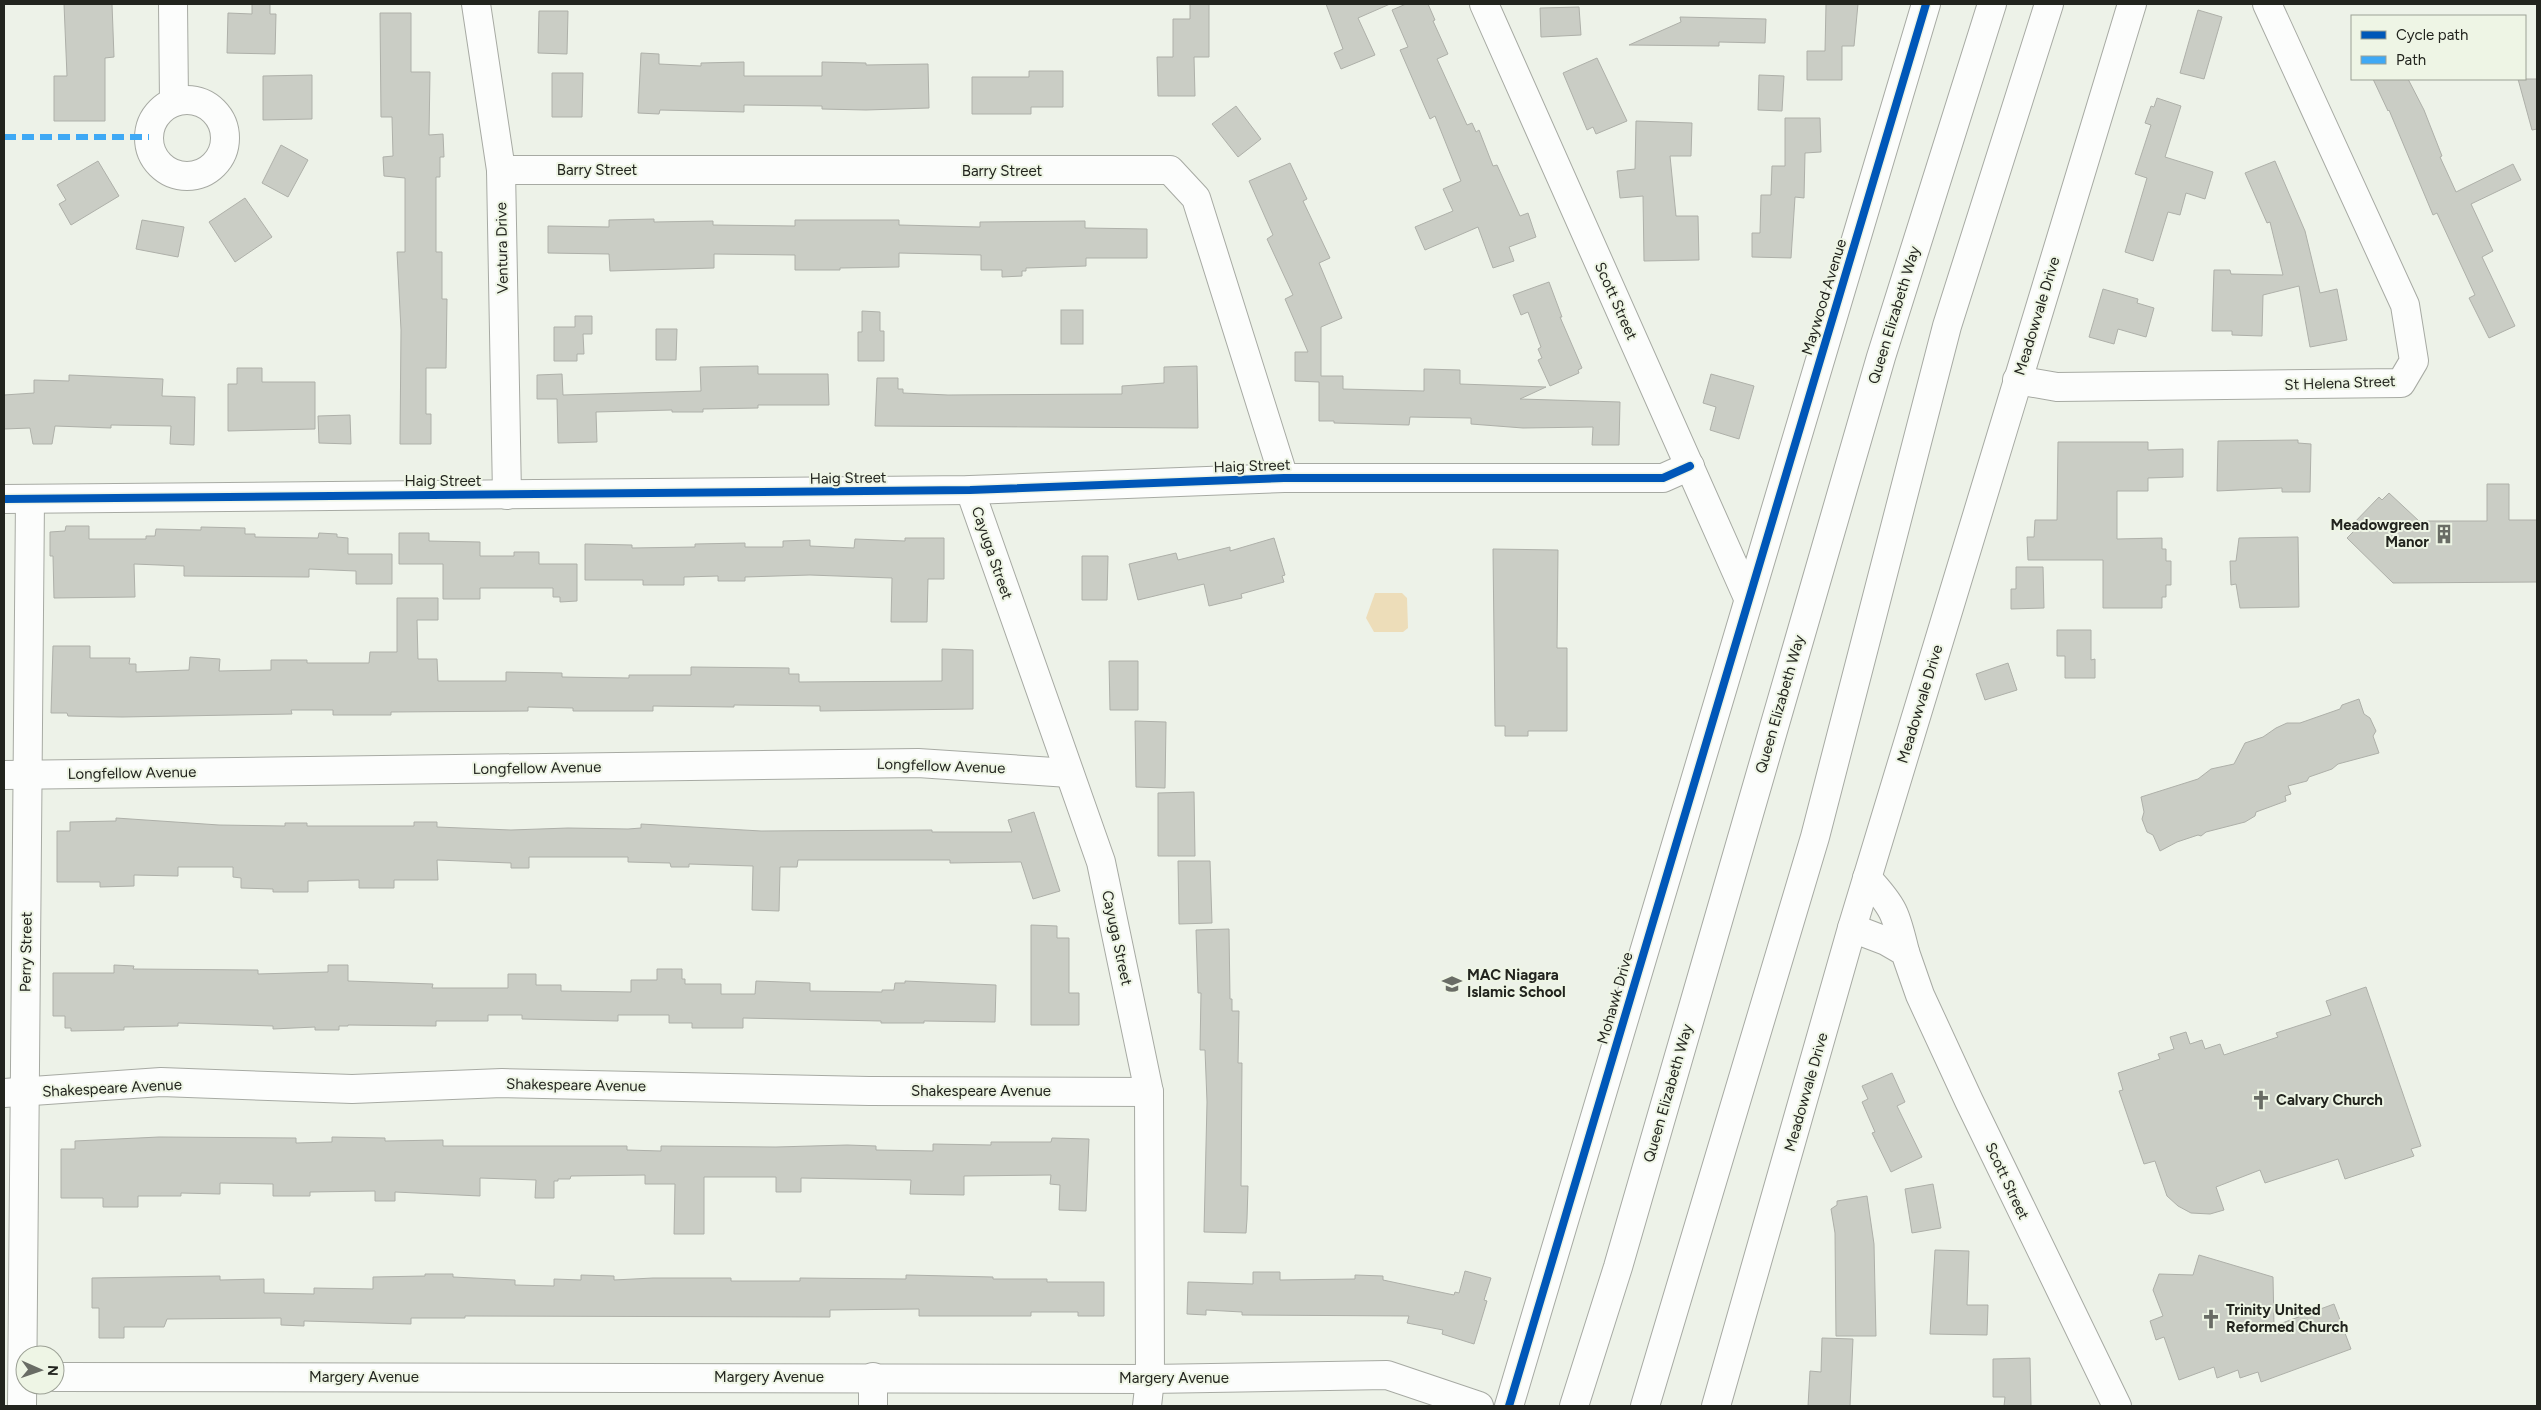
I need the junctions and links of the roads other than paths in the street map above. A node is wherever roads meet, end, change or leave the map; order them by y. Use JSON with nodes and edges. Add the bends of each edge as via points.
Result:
{"nodes":[{"id":1,"x":173,"y":4,"type":"edge"},
{"id":2,"x":476,"y":4,"type":"edge"},
{"id":3,"x":1484,"y":4,"type":"edge"},
{"id":4,"x":1926,"y":4,"type":"edge"},
{"id":5,"x":1982,"y":4,"type":"edge"},
{"id":6,"x":1992,"y":4,"type":"edge"},
{"id":7,"x":2049,"y":4,"type":"edge"},
{"id":8,"x":2132,"y":4,"type":"edge"},
{"id":9,"x":2267,"y":4,"type":"edge"},
{"id":10,"x":174,"y":102,"type":"dead end"},
{"id":11,"x":501,"y":170,"type":"junction"},
{"id":12,"x":1908,"y":270,"type":"junction"},
{"id":13,"x":2017,"y":380,"type":"junction"},
{"id":14,"x":1690,"y":466,"type":"junction"},
{"id":15,"x":1284,"y":478,"type":"junction"},
{"id":16,"x":970,"y":490,"type":"junction"},
{"id":17,"x":507,"y":495,"type":"junction"},
{"id":18,"x":17,"y":499,"type":"edge"},
{"id":19,"x":1748,"y":598,"type":"junction"},
{"id":20,"x":1069,"y":773,"type":"junction"},
{"id":21,"x":16,"y":775,"type":"edge"},
{"id":22,"x":1867,"y":878,"type":"junction"},
{"id":23,"x":1852,"y":928,"type":"junction"},
{"id":24,"x":1905,"y":952,"type":"junction"},
{"id":25,"x":1149,"y":1092,"type":"junction"},
{"id":26,"x":14,"y":1093,"type":"edge"},
{"id":27,"x":17,"y":1345,"type":"edge"},
{"id":28,"x":65,"y":1377,"type":"edge"},
{"id":29,"x":873,"y":1377,"type":"junction"},
{"id":30,"x":1150,"y":1379,"type":"junction"},
{"id":31,"x":873,"y":1406,"type":"edge"},
{"id":32,"x":1148,"y":1406,"type":"edge"},
{"id":33,"x":1479,"y":1406,"type":"edge"},
{"id":34,"x":1509,"y":1406,"type":"edge"},
{"id":35,"x":1574,"y":1406,"type":"edge"},
{"id":36,"x":1644,"y":1406,"type":"edge"},
{"id":37,"x":1716,"y":1406,"type":"edge"},
{"id":38,"x":2117,"y":1406,"type":"edge"}],
"edges":[{"from":1,"to":10,"type":"main road"},
{"from":2,"to":11,"type":"main road","name":"Ventura Drive"},
{"from":3,"to":14,"type":"main road","name":"Scott Street"},
{"from":4,"to":19,"type":"main road","name":"Maywood Avenue"},
{"from":5,"to":12,"type":"main road"},
{"from":6,"to":12,"type":"main road","name":"Queen Elizabeth Way"},
{"from":7,"to":36,"type":"main road","via":[[1947,326],[1815,837]]},
{"from":8,"to":13,"type":"main road","name":"Meadowvale Drive"},
{"from":9,"to":13,"type":"main road","name":"St Helena Street","via":[[2405,306],[2414,361],[2401,383],[2057,387]]},
{"from":11,"to":15,"type":"main road","name":"Barry Street","via":[[1170,170],[1196,198]]},
{"from":11,"to":17,"type":"main road","name":"Ventura Drive"},
{"from":12,"to":35,"type":"main road","name":"Queen Elizabeth Way","via":[[1880,357],[1618,1267]]},
{"from":13,"to":22,"type":"main road","name":"Meadowvale Drive"},
{"from":14,"to":15,"type":"main road","name":"Haig Street","via":[[1663,478]]},
{"from":14,"to":19,"type":"main road","name":"Scott Street"},
{"from":15,"to":16,"type":"main road","name":"Haig Street"},
{"from":16,"to":17,"type":"main road","name":"Haig Street"},
{"from":16,"to":20,"type":"main road","name":"Cayuga Street"},
{"from":17,"to":18,"type":"main road","name":"Haig Street"},
{"from":18,"to":21,"type":"main road","name":"Perry Street"},
{"from":19,"to":34,"type":"main road","name":"Mohawk Drive"},
{"from":20,"to":21,"type":"main road","name":"Longfellow Avenue","via":[[918,763]]},
{"from":20,"to":25,"type":"main road","name":"Cayuga Street","via":[[1101,862]]},
{"from":21,"to":26,"type":"main road","name":"Perry Street"},
{"from":22,"to":23,"type":"main road","name":"Meadowvale Drive"},
{"from":22,"to":24,"type":"main road","name":"Scott Street","via":[[1888,900],[1895,913]]},
{"from":23,"to":24,"type":"main road"},
{"from":23,"to":37,"type":"main road","name":"Meadowvale Drive"},
{"from":24,"to":38,"type":"main road","name":"Scott Street","via":[[1920,995]]},
{"from":25,"to":26,"type":"main road","name":"Shakespeare Avenue","via":[[502,1083],[352,1089],[161,1082]]},
{"from":25,"to":30,"type":"main road","name":"Cayuga Street"},
{"from":26,"to":27,"type":"main road","name":"Perry Street"},
{"from":28,"to":29,"type":"main road","name":"Margery Avenue"},
{"from":29,"to":30,"type":"main road","name":"Margery Avenue"},
{"from":29,"to":31,"type":"main road"},
{"from":30,"to":32,"type":"main road","name":"Cayuga Street"},
{"from":30,"to":33,"type":"main road","name":"Margery Avenue","via":[[1387,1375]]}]}
